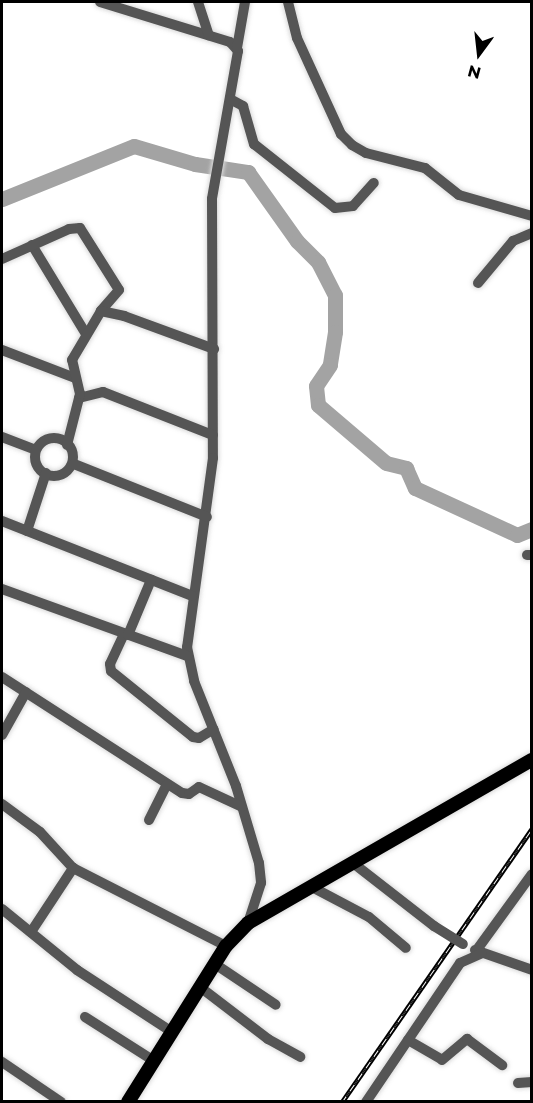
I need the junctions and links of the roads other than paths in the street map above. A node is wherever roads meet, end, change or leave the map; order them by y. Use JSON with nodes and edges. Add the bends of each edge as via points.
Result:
{"nodes":[{"id":1,"x":100,"y":2,"type":"edge"},
{"id":2,"x":198,"y":2,"type":"edge"},
{"id":3,"x":245,"y":2,"type":"edge"},
{"id":4,"x":288,"y":2,"type":"edge"},
{"id":5,"x":209,"y":35,"type":"junction"},
{"id":6,"x":237,"y":48,"type":"junction"},
{"id":7,"x":230,"y":99,"type":"junction"},
{"id":8,"x":374,"y":183,"type":"dead end"},
{"id":9,"x":531,"y":216,"type":"edge"},
{"id":10,"x":531,"y":233,"type":"edge"},
{"id":11,"x":33,"y":245,"type":"junction"},
{"id":12,"x":2,"y":259,"type":"edge"},
{"id":13,"x":478,"y":283,"type":"dead end"},
{"id":14,"x":101,"y":311,"type":"junction"},
{"id":15,"x":86,"y":334,"type":"junction"},
{"id":16,"x":214,"y":349,"type":"junction"},
{"id":17,"x":2,"y":350,"type":"edge"},
{"id":18,"x":75,"y":378,"type":"junction"},
{"id":19,"x":79,"y":398,"type":"junction"},
{"id":20,"x":213,"y":435,"type":"junction"},
{"id":21,"x":2,"y":437,"type":"edge"},
{"id":22,"x":67,"y":445,"type":"junction"},
{"id":23,"x":34,"y":448,"type":"junction"},
{"id":24,"x":74,"y":464,"type":"junction"},
{"id":25,"x":46,"y":473,"type":"junction"},
{"id":26,"x":207,"y":518,"type":"junction"},
{"id":27,"x":2,"y":521,"type":"edge"},
{"id":28,"x":27,"y":531,"type":"junction"},
{"id":29,"x":151,"y":580,"type":"junction"},
{"id":30,"x":2,"y":590,"type":"edge"},
{"id":31,"x":192,"y":596,"type":"junction"},
{"id":32,"x":126,"y":634,"type":"junction"},
{"id":33,"x":187,"y":656,"type":"junction"},
{"id":34,"x":2,"y":678,"type":"edge"},
{"id":35,"x":26,"y":692,"type":"junction"},
{"id":36,"x":214,"y":729,"type":"junction"},
{"id":37,"x":2,"y":735,"type":"edge"},
{"id":38,"x":531,"y":760,"type":"edge"},
{"id":39,"x":167,"y":784,"type":"junction"},
{"id":40,"x":2,"y":804,"type":"edge"},
{"id":41,"x":242,"y":807,"type":"junction"},
{"id":42,"x":149,"y":820,"type":"dead end"},
{"id":43,"x":353,"y":863,"type":"junction"},
{"id":44,"x":73,"y":868,"type":"junction"},
{"id":45,"x":531,"y":874,"type":"edge"},
{"id":46,"x":312,"y":887,"type":"junction"},
{"id":47,"x":2,"y":909,"type":"edge"},
{"id":48,"x":248,"y":923,"type":"junction"},
{"id":49,"x":31,"y":932,"type":"junction"},
{"id":50,"x":226,"y":946,"type":"junction"},
{"id":51,"x":406,"y":948,"type":"dead end"},
{"id":52,"x":479,"y":952,"type":"junction"},
{"id":53,"x":215,"y":964,"type":"junction"},
{"id":54,"x":531,"y":970,"type":"edge"},
{"id":55,"x":200,"y":987,"type":"junction"},
{"id":56,"x":276,"y":1005,"type":"dead end"},
{"id":57,"x":85,"y":1017,"type":"dead end"},
{"id":58,"x":172,"y":1032,"type":"junction"},
{"id":59,"x":408,"y":1040,"type":"junction"},
{"id":60,"x":300,"y":1057,"type":"dead end"},
{"id":61,"x":154,"y":1061,"type":"junction"},
{"id":62,"x":2,"y":1062,"type":"edge"},
{"id":63,"x":502,"y":1065,"type":"dead end"},
{"id":64,"x":531,"y":1082,"type":"edge"},
{"id":65,"x":518,"y":1083,"type":"dead end"},
{"id":66,"x":61,"y":1101,"type":"edge"},
{"id":67,"x":128,"y":1101,"type":"edge"},
{"id":68,"x":366,"y":1101,"type":"edge"}],
"edges":[{"from":1,"to":5,"type":"street"},
{"from":2,"to":5,"type":"street"},
{"from":3,"to":6,"type":"street"},
{"from":4,"to":9,"type":"street","via":[[297,38],[341,134],[352,145],[366,153],[425,168],[459,195]]},
{"from":5,"to":6,"type":"street"},
{"from":6,"to":7,"type":"street"},
{"from":7,"to":8,"type":"street","via":[[243,106],[254,144],[335,208],[353,206]]},
{"from":7,"to":16,"type":"street","via":[[215,177]]},
{"from":10,"to":13,"type":"street","via":[[513,241]]},
{"from":11,"to":12,"type":"street"},
{"from":11,"to":14,"type":"street","via":[[69,229],[84,230],[119,290]]},
{"from":11,"to":15,"type":"street"},
{"from":14,"to":15,"type":"street"},
{"from":14,"to":16,"type":"street"},
{"from":15,"to":18,"type":"street","via":[[72,360]]},
{"from":16,"to":20,"type":"street"},
{"from":17,"to":18,"type":"street"},
{"from":18,"to":19,"type":"street"},
{"from":19,"to":20,"type":"street","via":[[98,392],[113,395]]},
{"from":19,"to":22,"type":"street"},
{"from":20,"to":26,"type":"street"},
{"from":21,"to":23,"type":"street"},
{"from":22,"to":23,"type":"street","via":[[53,438]]},
{"from":22,"to":24,"type":"street","via":[[74,454]]},
{"from":23,"to":25,"type":"street","via":[[37,465]]},
{"from":24,"to":25,"type":"street","via":[[59,474]]},
{"from":24,"to":26,"type":"street"},
{"from":25,"to":28,"type":"street"},
{"from":26,"to":31,"type":"street"},
{"from":27,"to":28,"type":"street"},
{"from":28,"to":29,"type":"street"},
{"from":29,"to":31,"type":"street"},
{"from":29,"to":32,"type":"street"},
{"from":30,"to":32,"type":"street"},
{"from":31,"to":33,"type":"street"},
{"from":32,"to":33,"type":"street"},
{"from":32,"to":36,"type":"street","via":[[110,664],[111,671],[193,737],[199,738]]},
{"from":33,"to":36,"type":"street"},
{"from":34,"to":35,"type":"street"},
{"from":35,"to":37,"type":"street"},
{"from":35,"to":39,"type":"street"},
{"from":36,"to":41,"type":"street"},
{"from":38,"to":43,"type":"main road"},
{"from":39,"to":41,"type":"street","via":[[187,795],[195,788],[203,788]]},
{"from":39,"to":42,"type":"street"},
{"from":40,"to":44,"type":"street","via":[[40,832]]},
{"from":41,"to":48,"type":"street","via":[[261,874]]},
{"from":43,"to":46,"type":"main road"},
{"from":43,"to":52,"type":"street","bridge":true,"via":[[434,926]]},
{"from":44,"to":49,"type":"street"},
{"from":44,"to":50,"type":"street"},
{"from":45,"to":52,"type":"street"},
{"from":46,"to":48,"type":"main road"},
{"from":46,"to":51,"type":"street","via":[[369,916]]},
{"from":47,"to":49,"type":"street"},
{"from":48,"to":50,"type":"main road"},
{"from":49,"to":58,"type":"street","via":[[77,970]]},
{"from":50,"to":53,"type":"main road"},
{"from":52,"to":54,"type":"street"},
{"from":52,"to":59,"type":"street","via":[[460,963]]},
{"from":53,"to":55,"type":"main road"},
{"from":53,"to":56,"type":"street"},
{"from":55,"to":58,"type":"main road"},
{"from":55,"to":60,"type":"street","via":[[268,1039]]},
{"from":57,"to":61,"type":"street"},
{"from":58,"to":61,"type":"main road"},
{"from":59,"to":63,"type":"street","via":[[442,1060],[467,1039]]},
{"from":59,"to":68,"type":"street"},
{"from":61,"to":67,"type":"main road"},
{"from":62,"to":66,"type":"street"},
{"from":64,"to":65,"type":"street"}]}
